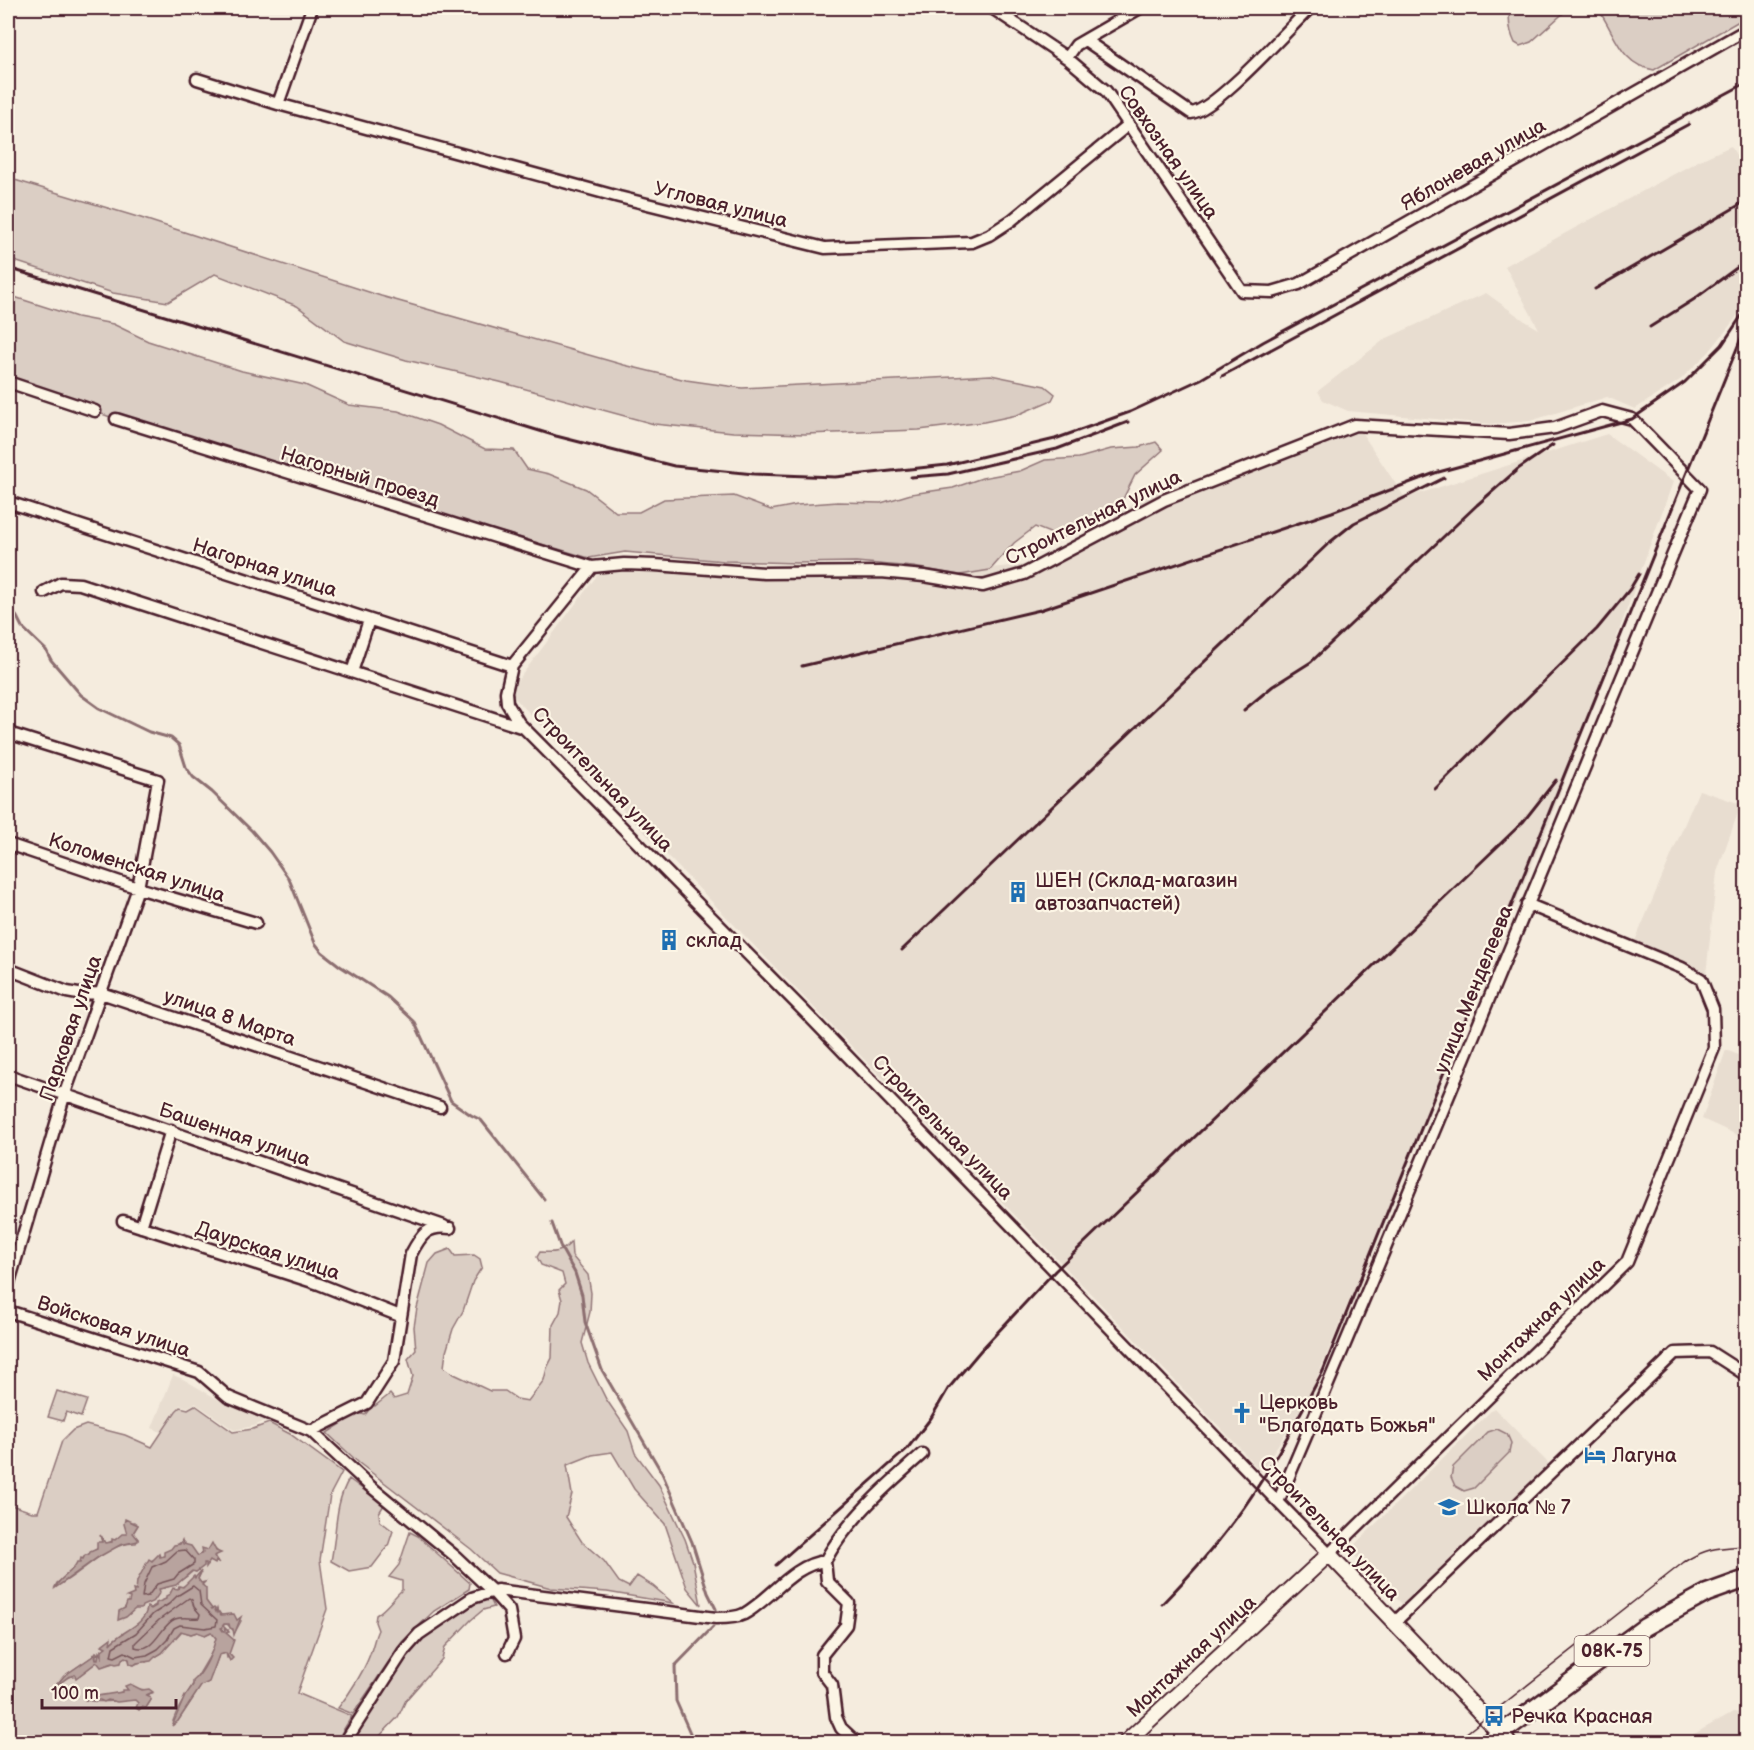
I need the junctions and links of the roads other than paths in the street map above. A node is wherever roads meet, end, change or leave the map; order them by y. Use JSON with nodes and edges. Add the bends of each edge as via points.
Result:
{"nodes":[{"id":1,"x":312,"y":8,"type":"edge"},
{"id":2,"x":992,"y":8,"type":"edge"},
{"id":3,"x":1140,"y":8,"type":"edge"},
{"id":4,"x":1310,"y":8,"type":"edge"},
{"id":5,"x":1746,"y":30,"type":"edge"},
{"id":6,"x":1085,"y":40,"type":"junction"},
{"id":7,"x":1067,"y":58,"type":"junction"},
{"id":8,"x":197,"y":79,"type":"dead end"},
{"id":9,"x":278,"y":104,"type":"junction"},
{"id":10,"x":1128,"y":125,"type":"junction"},
{"id":11,"x":1222,"y":261,"type":"joint"},
{"id":12,"x":8,"y":382,"type":"edge"},
{"id":13,"x":95,"y":411,"type":"dead end"},
{"id":14,"x":116,"y":418,"type":"dead end"},
{"id":15,"x":1700,"y":489,"type":"joint"},
{"id":16,"x":8,"y":502,"type":"edge"},
{"id":17,"x":592,"y":567,"type":"junction"},
{"id":18,"x":44,"y":592,"type":"dead end"},
{"id":19,"x":369,"y":620,"type":"junction"},
{"id":20,"x":512,"y":666,"type":"junction"},
{"id":21,"x":352,"y":672,"type":"junction"},
{"id":22,"x":524,"y":728,"type":"junction"},
{"id":23,"x":8,"y":733,"type":"edge"},
{"id":24,"x":8,"y":843,"type":"edge"},
{"id":25,"x":138,"y":888,"type":"junction"},
{"id":26,"x":1527,"y":904,"type":"junction"},
{"id":27,"x":256,"y":923,"type":"dead end"},
{"id":28,"x":8,"y":969,"type":"edge"},
{"id":29,"x":101,"y":993,"type":"junction"},
{"id":30,"x":8,"y":1075,"type":"edge"},
{"id":31,"x":65,"y":1093,"type":"junction"},
{"id":32,"x":440,"y":1107,"type":"dead end"},
{"id":33,"x":171,"y":1130,"type":"junction"},
{"id":34,"x":123,"y":1221,"type":"dead end"},
{"id":35,"x":141,"y":1227,"type":"junction"},
{"id":36,"x":8,"y":1286,"type":"edge"},
{"id":37,"x":8,"y":1311,"type":"edge"},
{"id":38,"x":400,"y":1316,"type":"junction"},
{"id":39,"x":1746,"y":1375,"type":"edge"},
{"id":40,"x":311,"y":1431,"type":"junction"},
{"id":41,"x":922,"y":1454,"type":"dead end"},
{"id":42,"x":1278,"y":1502,"type":"junction"},
{"id":43,"x":1329,"y":1554,"type":"junction"},
{"id":44,"x":825,"y":1562,"type":"junction"},
{"id":45,"x":1746,"y":1579,"type":"edge"},
{"id":46,"x":493,"y":1592,"type":"junction"},
{"id":47,"x":1394,"y":1623,"type":"junction"},
{"id":48,"x":507,"y":1653,"type":"dead end"},
{"id":49,"x":1499,"y":1740,"type":"edge"},
{"id":50,"x":345,"y":1743,"type":"edge"},
{"id":51,"x":856,"y":1743,"type":"edge"},
{"id":52,"x":1126,"y":1743,"type":"edge"}],
"edges":[{"from":1,"to":9,"type":"street"},
{"from":2,"to":7,"type":"street","name":"Совхозная улица"},
{"from":3,"to":6,"type":"street"},
{"from":4,"to":6,"type":"street","via":[[1229,89],[1198,112],[1191,112]]},
{"from":5,"to":11,"type":"street","name":"Яблоневая улица","via":[[1299,284],[1272,292],[1242,291]]},
{"from":6,"to":7,"type":"street"},
{"from":7,"to":10,"type":"street","name":"Совхозная улица","via":[[1106,91]]},
{"from":8,"to":9,"type":"street","name":"Угловая улица"},
{"from":9,"to":10,"type":"street","name":"Угловая улица","via":[[825,248],[972,242],[1012,220]]},
{"from":10,"to":11,"type":"street","name":"Совхозная улица"},
{"from":12,"to":13,"type":"street"},
{"from":14,"to":17,"type":"street","name":"Нагорный проезд"},
{"from":15,"to":17,"type":"street","name":"Строительная улица","via":[[1632,419],[1602,411],[1555,428],[1509,434],[1355,425],[1164,500],[1024,574],[983,586],[881,572],[764,573],[624,564]]},
{"from":15,"to":26,"type":"street","name":"улица Менделеева"},
{"from":16,"to":19,"type":"street","name":"Нагорная улица"},
{"from":17,"to":20,"type":"street","name":"Строительная улица"},
{"from":18,"to":21,"type":"street","via":[[61,583],[80,584]]},
{"from":19,"to":20,"type":"street","name":"Нагорная улица"},
{"from":19,"to":21,"type":"street"},
{"from":20,"to":22,"type":"street","name":"Строительная улица","via":[[507,703]]},
{"from":21,"to":22,"type":"street"},
{"from":22,"to":42,"type":"street","name":"Строительная улица","via":[[804,1011]]},
{"from":23,"to":25,"type":"street","name":"Парковая улица","via":[[158,780]]},
{"from":24,"to":25,"type":"street","name":"Коломенская улица"},
{"from":25,"to":27,"type":"street","name":"Коломенская улица"},
{"from":25,"to":29,"type":"street","name":"Парковая улица"},
{"from":26,"to":42,"type":"street","name":"улица Менделеева"},
{"from":26,"to":43,"type":"street","name":"Монтажная улица","via":[[1701,979],[1713,1010],[1714,1048],[1627,1262]]},
{"from":28,"to":29,"type":"street","name":"улица 8 Марта","via":[[67,992]]},
{"from":29,"to":31,"type":"street","name":"Парковая улица"},
{"from":29,"to":32,"type":"street","name":"улица 8 Марта"},
{"from":30,"to":31,"type":"street","name":"Башенная улица"},
{"from":31,"to":33,"type":"street","name":"Башенная улица"},
{"from":31,"to":36,"type":"street","name":"Парковая улица"},
{"from":33,"to":35,"type":"street"},
{"from":33,"to":38,"type":"street","name":"Башенная улица","via":[[450,1228],[430,1229],[418,1241],[411,1254]]},
{"from":34,"to":35,"type":"street","name":"Даурская улица"},
{"from":35,"to":38,"type":"street","name":"Даурская улица","via":[[319,1284]]},
{"from":37,"to":40,"type":"street","name":"Войсковая улица","via":[[199,1372],[228,1396]]},
{"from":38,"to":40,"type":"street","via":[[394,1361],[367,1403]]},
{"from":39,"to":47,"type":"street","via":[[1710,1352],[1675,1353]]},
{"from":40,"to":46,"type":"street"},
{"from":41,"to":44,"type":"street","via":[[849,1526]]},
{"from":42,"to":43,"type":"street","name":"Строительная улица"},
{"from":43,"to":47,"type":"street","name":"Строительная улица"},
{"from":43,"to":52,"type":"street","name":"Монтажная улица"},
{"from":44,"to":46,"type":"street","via":[[797,1572],[742,1615],[730,1617]]},
{"from":44,"to":51,"type":"street","via":[[826,1581],[849,1603],[846,1625],[822,1655],[822,1672],[832,1685],[836,1718]]},
{"from":45,"to":49,"type":"main road","number":"08К-75","via":[[1707,1593],[1645,1627]]},
{"from":46,"to":48,"type":"street","via":[[509,1610],[514,1639]]},
{"from":46,"to":50,"type":"street","via":[[472,1598],[419,1634]]},
{"from":47,"to":49,"type":"street","name":"Строительная улица"}]}
